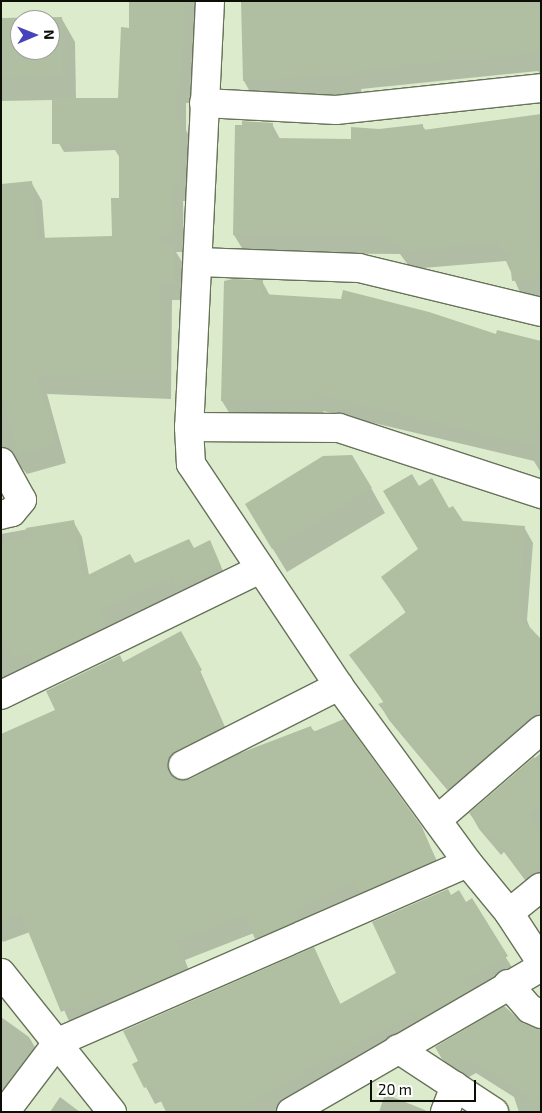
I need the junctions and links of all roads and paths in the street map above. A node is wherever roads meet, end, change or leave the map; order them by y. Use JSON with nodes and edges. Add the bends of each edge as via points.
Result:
{"nodes":[{"id":1,"x":210,"y":1,"type":"edge"},
{"id":2,"x":541,"y":88,"type":"edge"},
{"id":3,"x":204,"y":103,"type":"junction"},
{"id":4,"x":198,"y":262,"type":"junction"},
{"id":5,"x":541,"y":312,"type":"edge"},
{"id":6,"x":189,"y":427,"type":"junction"},
{"id":7,"x":1,"y":462,"type":"edge"},
{"id":8,"x":541,"y":494,"type":"edge"},
{"id":9,"x":1,"y":514,"type":"edge"},
{"id":10,"x":261,"y":569,"type":"junction"},
{"id":11,"x":338,"y":686,"type":"junction"},
{"id":12,"x":1,"y":695,"type":"edge"},
{"id":13,"x":541,"y":730,"type":"edge"},
{"id":14,"x":183,"y":765,"type":"dead end"},
{"id":15,"x":437,"y":820,"type":"junction"},
{"id":16,"x":468,"y":863,"type":"junction"},
{"id":17,"x":541,"y":887,"type":"edge"},
{"id":18,"x":509,"y":913,"type":"junction"},
{"id":19,"x":541,"y":962,"type":"edge"},
{"id":20,"x":541,"y":967,"type":"edge"},
{"id":21,"x":1,"y":973,"type":"edge"},
{"id":22,"x":508,"y":984,"type":"junction"},
{"id":23,"x":541,"y":1014,"type":"edge"},
{"id":24,"x":58,"y":1042,"type":"junction"},
{"id":25,"x":398,"y":1049,"type":"junction"},
{"id":26,"x":455,"y":1086,"type":"junction"},
{"id":27,"x":6,"y":1112,"type":"edge"},
{"id":28,"x":112,"y":1112,"type":"edge"},
{"id":29,"x":291,"y":1112,"type":"edge"},
{"id":30,"x":445,"y":1112,"type":"edge"},
{"id":31,"x":494,"y":1112,"type":"edge"}],
"edges":[{"from":1,"to":3,"type":"street"},
{"from":2,"to":3,"type":"street","via":[[336,110]]},
{"from":3,"to":4,"type":"street"},
{"from":4,"to":5,"type":"street","via":[[359,268]]},
{"from":4,"to":6,"type":"street"},
{"from":6,"to":8,"type":"street","via":[[339,428]]},
{"from":6,"to":10,"type":"street","via":[[191,464]]},
{"from":7,"to":9,"type":"street","via":[[22,500],[12,512]]},
{"from":10,"to":11,"type":"street"},
{"from":10,"to":12,"type":"street"},
{"from":11,"to":14,"type":"street"},
{"from":11,"to":15,"type":"street"},
{"from":13,"to":15,"type":"street"},
{"from":15,"to":16,"type":"street"},
{"from":16,"to":18,"type":"street"},
{"from":16,"to":24,"type":"street"},
{"from":17,"to":18,"type":"street"},
{"from":18,"to":19,"type":"street"},
{"from":20,"to":22,"type":"street"},
{"from":21,"to":24,"type":"street"},
{"from":22,"to":23,"type":"street","via":[[530,1009]]},
{"from":22,"to":25,"type":"street"},
{"from":24,"to":27,"type":"street"},
{"from":24,"to":28,"type":"street"},
{"from":25,"to":26,"type":"street"},
{"from":25,"to":29,"type":"street"},
{"from":26,"to":30,"type":"street"},
{"from":26,"to":31,"type":"street"}]}
